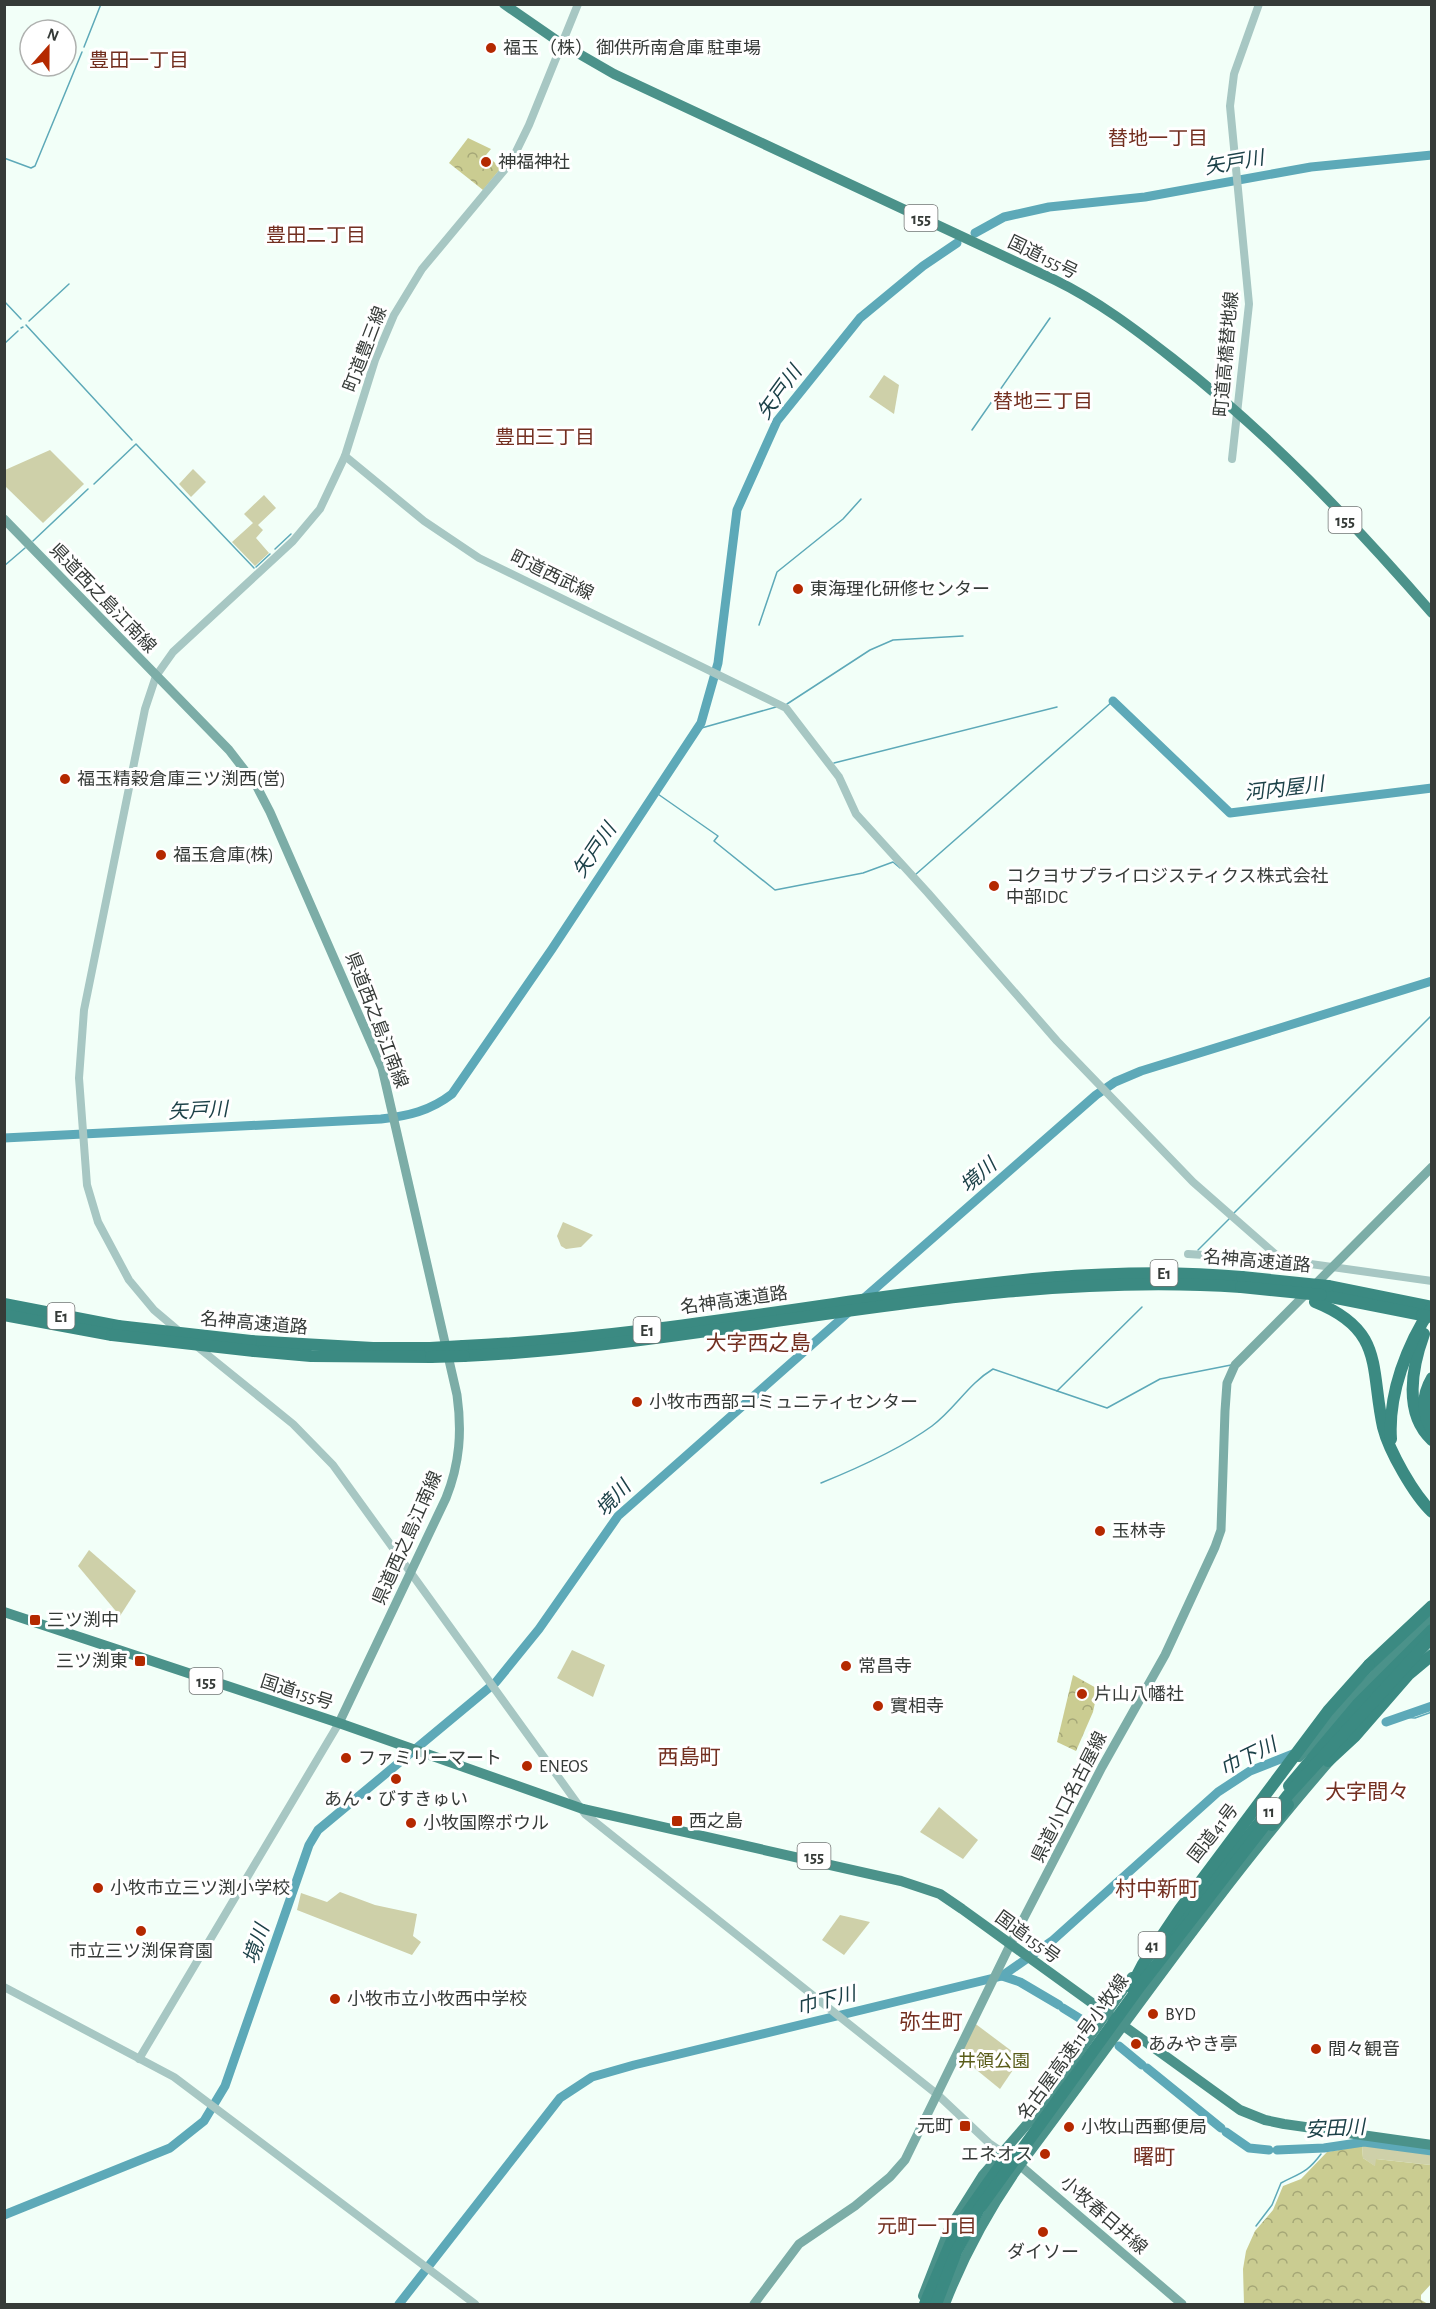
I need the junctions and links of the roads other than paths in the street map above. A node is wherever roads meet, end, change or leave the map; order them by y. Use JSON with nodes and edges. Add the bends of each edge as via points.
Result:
{"nodes":[{"id":1,"x":496,"y":4,"type":"edge"},
{"id":2,"x":504,"y":4,"type":"edge"},
{"id":3,"x":578,"y":4,"type":"edge"},
{"id":4,"x":1258,"y":4,"type":"edge"},
{"id":5,"x":562,"y":44,"type":"junction"},
{"id":6,"x":1238,"y":411,"type":"junction"},
{"id":7,"x":345,"y":456,"type":"junction"},
{"id":8,"x":1232,"y":459,"type":"dead end"},
{"id":9,"x":4,"y":519,"type":"edge"},
{"id":10,"x":1431,"y":613,"type":"edge"},
{"id":11,"x":156,"y":676,"type":"junction"},
{"id":12,"x":1431,"y":1167,"type":"edge"},
{"id":13,"x":1188,"y":1254,"type":"dead end"},
{"id":14,"x":1282,"y":1260,"type":"junction"},
{"id":15,"x":1332,"y":1266,"type":"junction"},
{"id":16,"x":1431,"y":1281,"type":"edge"},
{"id":17,"x":1242,"y":1282,"type":"junction"},
{"id":18,"x":973,"y":1290,"type":"junction"},
{"id":19,"x":1321,"y":1295,"type":"junction"},
{"id":20,"x":4,"y":1304,"type":"edge"},
{"id":21,"x":1430,"y":1310,"type":"edge"},
{"id":22,"x":4,"y":1315,"type":"edge"},
{"id":23,"x":115,"y":1330,"type":"junction"},
{"id":24,"x":463,"y":1351,"type":"junction"},
{"id":25,"x":1431,"y":1378,"type":"edge"},
{"id":26,"x":1431,"y":1430,"type":"edge"},
{"id":27,"x":1431,"y":1440,"type":"edge"},
{"id":28,"x":1399,"y":1462,"type":"junction"},
{"id":29,"x":1430,"y":1514,"type":"edge"},
{"id":30,"x":411,"y":1572,"type":"junction"},
{"id":31,"x":1431,"y":1606,"type":"edge"},
{"id":32,"x":4,"y":1612,"type":"edge"},
{"id":33,"x":1431,"y":1614,"type":"edge"},
{"id":34,"x":1431,"y":1619,"type":"edge"},
{"id":35,"x":1431,"y":1630,"type":"edge"},
{"id":36,"x":1431,"y":1637,"type":"edge"},
{"id":37,"x":1431,"y":1645,"type":"edge"},
{"id":38,"x":1431,"y":1655,"type":"edge"},
{"id":39,"x":339,"y":1723,"type":"junction"},
{"id":40,"x":579,"y":1806,"type":"junction"},
{"id":41,"x":1216,"y":1885,"type":"junction"},
{"id":42,"x":1012,"y":1942,"type":"junction"},
{"id":43,"x":1135,"y":1982,"type":"junction"},
{"id":44,"x":4,"y":1987,"type":"edge"},
{"id":45,"x":1109,"y":2013,"type":"junction"},
{"id":46,"x":1126,"y":2025,"type":"junction"},
{"id":47,"x":139,"y":2058,"type":"junction"},
{"id":48,"x":938,"y":2095,"type":"junction"},
{"id":49,"x":1024,"y":2134,"type":"junction"},
{"id":50,"x":1431,"y":2138,"type":"edge"},
{"id":51,"x":1431,"y":2145,"type":"edge"},
{"id":52,"x":1002,"y":2152,"type":"junction"},
{"id":53,"x":1020,"y":2166,"type":"junction"},
{"id":54,"x":475,"y":2304,"type":"edge"},
{"id":55,"x":754,"y":2304,"type":"edge"},
{"id":56,"x":923,"y":2304,"type":"edge"},
{"id":57,"x":934,"y":2304,"type":"edge"},
{"id":58,"x":945,"y":2304,"type":"edge"},
{"id":59,"x":1182,"y":2304,"type":"edge"}],
"edges":[{"from":1,"to":5,"type":"highway","name":"国道155号","number":"155"},
{"from":2,"to":5,"type":"highway","name":"国道155号","number":"155"},
{"from":3,"to":5,"type":"street","name":"町道豊三線"},
{"from":4,"to":6,"type":"street","name":"町道高橋替地線","via":[[1231,93],[1249,304]]},
{"from":5,"to":6,"type":"highway","name":"国道155号","number":"155","via":[[614,74],[1076,291],[1124,321]]},
{"from":5,"to":7,"type":"street","name":"町道豊三線","via":[[511,162],[422,269],[397,309],[375,360]]},
{"from":6,"to":8,"type":"street","name":"町道高橋替地線"},
{"from":6,"to":10,"type":"highway","name":"国道155号","number":"155","via":[[1393,568]]},
{"from":7,"to":11,"type":"street","name":"町道豊三線","via":[[320,509],[302,532],[173,652]]},
{"from":7,"to":14,"type":"street","name":"町道西武線","via":[[424,521],[479,558],[786,708],[839,777],[856,814],[1057,1041],[1192,1182]]},
{"from":9,"to":11,"type":"main road","name":"県道西之島江南線"},
{"from":11,"to":30,"type":"main road","name":"県道西之島江南線","via":[[229,750],[256,785],[381,1065],[461,1427],[452,1482]]},
{"from":11,"to":30,"type":"street","name":"町道豊三線","via":[[145,709],[78,1057],[91,1202],[129,1280],[154,1310],[321,1451]]},
{"from":12,"to":15,"type":"main road","name":"県道小口名古屋線"},
{"from":13,"to":14,"type":"street"},
{"from":14,"to":15,"type":"street"},
{"from":15,"to":16,"type":"street"},
{"from":15,"to":42,"type":"main road","name":"県道小口名古屋線","via":[[1231,1373],[1224,1411],[1221,1530],[1215,1547],[1165,1655]]},
{"from":17,"to":18,"type":"highway","name":"名神高速道路","number":"E1","via":[[1085,1281]]},
{"from":17,"to":19,"type":"highway","name":"名神高速道路","number":"E1","bridge":true},
{"from":17,"to":19,"type":"highway","name":"名神高速道路","number":"E1","bridge":true},
{"from":18,"to":24,"type":"highway","name":"名神高速道路","number":"E1","via":[[886,1297]]},
{"from":18,"to":24,"type":"highway","name":"名神高速道路","number":"E1","via":[[636,1342]]},
{"from":19,"to":21,"type":"highway","name":"名神高速道路","number":"E1"},
{"from":19,"to":21,"type":"highway","name":"名神高速道路","number":"E1","via":[[1398,1299]]},
{"from":19,"to":28,"type":"highway","via":[[1366,1342],[1377,1375],[1386,1438]]},
{"from":20,"to":23,"type":"highway","name":"名神高速道路","number":"E1"},
{"from":21,"to":27,"type":"highway","via":[[1416,1359],[1413,1394],[1418,1423]]},
{"from":21,"to":28,"type":"highway","via":[[1411,1346],[1395,1396],[1391,1430]]},
{"from":22,"to":23,"type":"highway","name":"名神高速道路","number":"E1"},
{"from":23,"to":24,"type":"highway","name":"名神高速道路","number":"E1","bridge":true,"via":[[342,1357]]},
{"from":25,"to":26,"type":"highway","via":[[1424,1406]]},
{"from":28,"to":29,"type":"highway"},
{"from":30,"to":39,"type":"main road","name":"県道西之島江南線"},
{"from":30,"to":40,"type":"street","name":"町道豊三線"},
{"from":31,"to":43,"type":"highway","bridge":true,"via":[[1328,1711],[1180,1910]]},
{"from":32,"to":39,"type":"highway","name":"国道155号","number":"155"},
{"from":33,"to":34,"type":"highway"},
{"from":34,"to":45,"type":"highway","name":"国道41号","number":"41","via":[[1270,1787],[1177,1910]]},
{"from":35,"to":43,"type":"highway","number":"11","bridge":true,"via":[[1336,1729]]},
{"from":36,"to":41,"type":"highway","name":"名古屋高速11号小牧線","number":"11","bridge":true,"via":[[1288,1795]]},
{"from":37,"to":46,"type":"highway","number":"41","via":[[1292,1803]]},
{"from":38,"to":41,"type":"highway","bridge":true,"via":[[1315,1774],[1250,1852]]},
{"from":39,"to":40,"type":"highway","name":"国道155号","number":"155"},
{"from":39,"to":47,"type":"street"},
{"from":40,"to":42,"type":"highway","name":"国道155号","number":"155","via":[[619,1811],[922,1881],[944,1890]]},
{"from":40,"to":48,"type":"street","name":"町道豊三線"},
{"from":41,"to":57,"type":"highway","name":"名古屋高速11号小牧線","number":"11","bridge":true,"via":[[979,2209]]},
{"from":42,"to":45,"type":"highway","name":"国道155号","number":"155"},
{"from":42,"to":48,"type":"main road","name":"県道小口名古屋線"},
{"from":43,"to":49,"type":"highway","name":"名古屋高速11号小牧線","number":"11"},
{"from":44,"to":47,"type":"street"},
{"from":45,"to":46,"type":"highway","name":"国道155号","number":"155"},
{"from":45,"to":52,"type":"highway","name":"国道41号","number":"41","via":[[1035,2115]]},
{"from":46,"to":50,"type":"highway","name":"国道155号","number":"155","via":[[1235,2100],[1258,2111],[1297,2121]]},
{"from":46,"to":51,"type":"highway","name":"国道155号","number":"155","via":[[1226,2102],[1265,2120]]},
{"from":46,"to":53,"type":"highway","number":"41"},
{"from":47,"to":54,"type":"street","via":[[210,2103]]},
{"from":48,"to":52,"type":"street","name":"町道豊三線"},
{"from":48,"to":55,"type":"main road","name":"県道小口名古屋線","via":[[913,2147],[897,2168],[855,2206],[799,2244]]},
{"from":49,"to":56,"type":"highway","name":"名古屋高速11号小牧線","number":"11","bridge":true,"via":[[958,2226]]},
{"from":49,"to":57,"type":"highway","bridge":true,"via":[[965,2222]]},
{"from":52,"to":53,"type":"main road","name":"小牧春日井線"},
{"from":52,"to":56,"type":"highway","name":"国道41号","number":"41","via":[[949,2229]]},
{"from":53,"to":58,"type":"highway","number":"41","via":[[967,2251]]},
{"from":53,"to":59,"type":"main road","name":"小牧春日井線"}]}
